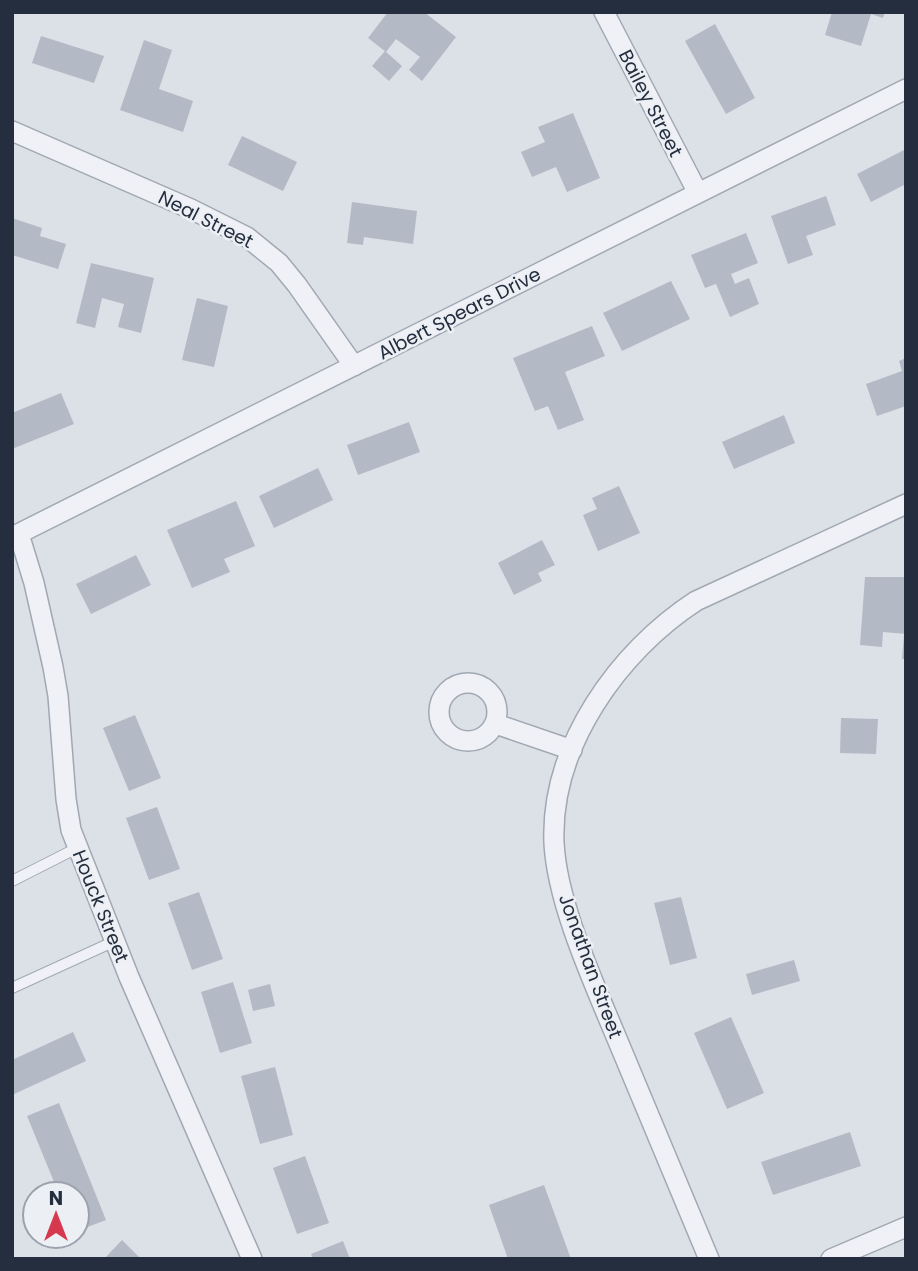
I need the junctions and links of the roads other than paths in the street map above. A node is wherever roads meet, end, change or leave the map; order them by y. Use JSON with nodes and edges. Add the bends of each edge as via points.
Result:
{"nodes":[{"id":1,"x":604,"y":12,"type":"edge"},
{"id":2,"x":906,"y":89,"type":"edge"},
{"id":3,"x":12,"y":131,"type":"edge"},
{"id":4,"x":698,"y":193,"type":"junction"},
{"id":5,"x":354,"y":366,"type":"junction"},
{"id":6,"x":906,"y":504,"type":"edge"},
{"id":7,"x":16,"y":536,"type":"edge"},
{"id":8,"x":496,"y":724,"type":"dead end"},
{"id":9,"x":572,"y":750,"type":"junction"},
{"id":10,"x":77,"y":848,"type":"junction"},
{"id":11,"x":12,"y":881,"type":"edge"},
{"id":12,"x":115,"y":941,"type":"junction"},
{"id":13,"x":12,"y":988,"type":"edge"},
{"id":14,"x":906,"y":1227,"type":"edge"},
{"id":15,"x":252,"y":1259,"type":"edge"},
{"id":16,"x":709,"y":1259,"type":"edge"},
{"id":17,"x":831,"y":1259,"type":"edge"}],
"edges":[{"from":1,"to":4,"type":"street","name":"Bailey Street"},
{"from":2,"to":4,"type":"street","name":"Albert Spears Drive"},
{"from":3,"to":5,"type":"street","name":"Neal Street","via":[[247,237],[279,263]]},
{"from":4,"to":5,"type":"street","name":"Albert Spears Drive"},
{"from":5,"to":7,"type":"street","name":"Albert Spears Drive"},
{"from":6,"to":9,"type":"street","name":"Jonathan Street","via":[[696,601],[675,615],[620,670]]},
{"from":7,"to":10,"type":"street","name":"Houck Street","via":[[34,583],[53,667],[66,799]]},
{"from":8,"to":9,"type":"street"},
{"from":9,"to":16,"type":"street","name":"Jonathan Street","via":[[561,784],[554,843],[568,909],[598,993]]},
{"from":10,"to":11,"type":"lane"},
{"from":10,"to":12,"type":"street","name":"Houck Street"},
{"from":12,"to":13,"type":"lane"},
{"from":12,"to":15,"type":"street","name":"Houck Street"},
{"from":14,"to":17,"type":"street"}]}
